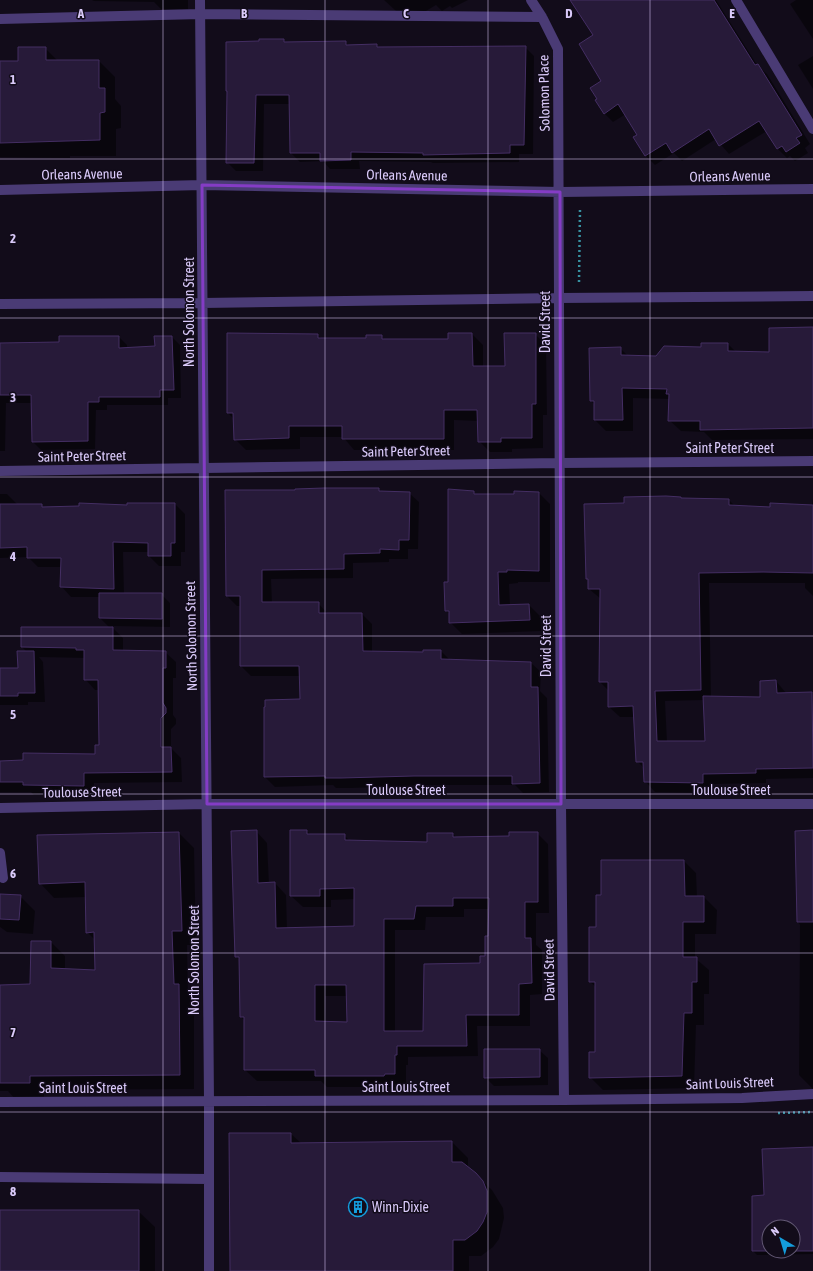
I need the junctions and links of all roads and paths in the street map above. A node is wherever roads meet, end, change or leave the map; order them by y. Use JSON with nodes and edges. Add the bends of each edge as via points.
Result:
{"nodes":[{"id":1,"x":200,"y":0,"type":"edge"},
{"id":2,"x":531,"y":0,"type":"edge"},
{"id":3,"x":736,"y":0,"type":"edge"},
{"id":4,"x":200,"y":14,"type":"junction"},
{"id":5,"x":542,"y":17,"type":"junction"},
{"id":6,"x":0,"y":19,"type":"edge"},
{"id":7,"x":813,"y":129,"type":"edge"},
{"id":8,"x":202,"y":185,"type":"junction"},
{"id":9,"x":813,"y":189,"type":"edge"},
{"id":10,"x":0,"y":190,"type":"edge"},
{"id":11,"x":560,"y":192,"type":"junction"},
{"id":12,"x":580,"y":209,"type":"dead end"},
{"id":13,"x":578,"y":284,"type":"dead end"},
{"id":14,"x":813,"y":296,"type":"edge"},
{"id":15,"x":559,"y":298,"type":"junction"},
{"id":16,"x":202,"y":303,"type":"junction"},
{"id":17,"x":0,"y":304,"type":"edge"},
{"id":18,"x":813,"y":461,"type":"edge"},
{"id":19,"x":559,"y":463,"type":"junction"},
{"id":20,"x":204,"y":467,"type":"junction"},
{"id":21,"x":0,"y":471,"type":"edge"},
{"id":22,"x":207,"y":804,"type":"junction"},
{"id":23,"x":561,"y":804,"type":"junction"},
{"id":24,"x":813,"y":804,"type":"edge"},
{"id":25,"x":0,"y":808,"type":"edge"},
{"id":26,"x":0,"y":853,"type":"edge"},
{"id":27,"x":3,"y":878,"type":"dead end"},
{"id":28,"x":813,"y":1094,"type":"edge"},
{"id":29,"x":564,"y":1100,"type":"junction"},
{"id":30,"x":0,"y":1102,"type":"edge"},
{"id":31,"x":209,"y":1102,"type":"junction"},
{"id":32,"x":0,"y":1177,"type":"edge"},
{"id":33,"x":209,"y":1179,"type":"junction"},
{"id":34,"x":209,"y":1271,"type":"edge"}],
"edges":[{"from":1,"to":4,"type":"street","name":"North Solomon Street"},
{"from":2,"to":5,"type":"street","name":"Solomon Place"},
{"from":3,"to":7,"type":"street"},
{"from":4,"to":5,"type":"street"},
{"from":4,"to":6,"type":"street"},
{"from":4,"to":8,"type":"street","name":"North Solomon Street"},
{"from":5,"to":11,"type":"street","name":"Solomon Place","via":[[558,49]]},
{"from":8,"to":10,"type":"street","name":"Orleans Avenue"},
{"from":8,"to":11,"type":"street","name":"Orleans Avenue"},
{"from":8,"to":16,"type":"street","name":"North Solomon Street"},
{"from":9,"to":11,"type":"street","name":"Orleans Avenue"},
{"from":11,"to":15,"type":"street","name":"David Street"},
{"from":12,"to":13,"type":"path"},
{"from":14,"to":15,"type":"street"},
{"from":15,"to":16,"type":"street"},
{"from":15,"to":19,"type":"street","name":"David Street"},
{"from":16,"to":17,"type":"street"},
{"from":16,"to":20,"type":"street","name":"North Solomon Street"},
{"from":18,"to":19,"type":"street","name":"Saint Peter Street"},
{"from":19,"to":20,"type":"street","name":"Saint Peter Street"},
{"from":19,"to":23,"type":"street","name":"David Street"},
{"from":20,"to":21,"type":"street","name":"Saint Peter Street"},
{"from":20,"to":22,"type":"street","name":"North Solomon Street"},
{"from":22,"to":23,"type":"street","name":"Toulouse Street"},
{"from":22,"to":25,"type":"street","name":"Toulouse Street"},
{"from":22,"to":31,"type":"street","name":"North Solomon Street"},
{"from":23,"to":24,"type":"street","name":"Toulouse Street"},
{"from":23,"to":29,"type":"street","name":"David Street"},
{"from":26,"to":27,"type":"street"},
{"from":28,"to":29,"type":"street","name":"Saint Louis Street","via":[[742,1098]]},
{"from":29,"to":31,"type":"street","name":"Saint Louis Street"},
{"from":30,"to":31,"type":"street","name":"Saint Louis Street"},
{"from":31,"to":33,"type":"street","name":"North Solomon Street"},
{"from":32,"to":33,"type":"street"},
{"from":33,"to":34,"type":"street","name":"North Solomon Street"}]}
